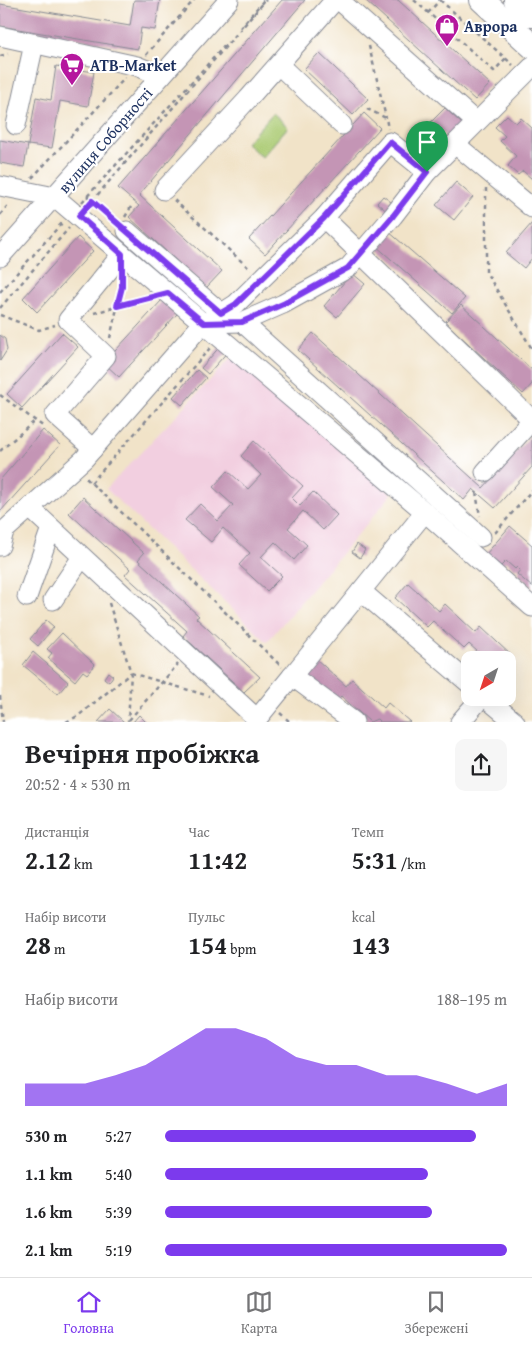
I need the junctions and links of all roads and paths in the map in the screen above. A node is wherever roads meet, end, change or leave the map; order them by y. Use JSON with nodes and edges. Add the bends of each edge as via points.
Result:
{"nodes":[{"id":1,"x":194,"y":0,"type":"edge"},
{"id":2,"x":229,"y":0,"type":"edge"},
{"id":3,"x":265,"y":0,"type":"edge"},
{"id":4,"x":335,"y":0,"type":"edge"},
{"id":5,"x":339,"y":0,"type":"edge"},
{"id":6,"x":414,"y":0,"type":"edge"},
{"id":7,"x":440,"y":0,"type":"edge"},
{"id":8,"x":482,"y":0,"type":"edge"},
{"id":9,"x":516,"y":0,"type":"edge"},
{"id":10,"x":428,"y":13,"type":"junction"},
{"id":11,"x":532,"y":15,"type":"edge"},
{"id":12,"x":362,"y":21,"type":"junction"},
{"id":13,"x":0,"y":36,"type":"edge"},
{"id":14,"x":34,"y":44,"type":"junction"},
{"id":15,"x":532,"y":46,"type":"edge"},
{"id":16,"x":506,"y":58,"type":"junction"},
{"id":17,"x":279,"y":64,"type":"junction"},
{"id":18,"x":136,"y":66,"type":"junction"},
{"id":19,"x":527,"y":71,"type":"edge"},
{"id":20,"x":161,"y":76,"type":"junction"},
{"id":21,"x":367,"y":109,"type":"dead end"},
{"id":22,"x":386,"y":118,"type":"junction"},
{"id":23,"x":476,"y":122,"type":"junction"},
{"id":24,"x":342,"y":124,"type":"dead end"},
{"id":25,"x":16,"y":125,"type":"dead end"},
{"id":26,"x":390,"y":142,"type":"junction"},
{"id":27,"x":455,"y":144,"type":"junction"},
{"id":28,"x":486,"y":169,"type":"junction"},
{"id":29,"x":427,"y":172,"type":"junction"},
{"id":30,"x":1,"y":181,"type":"edge"},
{"id":31,"x":24,"y":187,"type":"junction"},
{"id":32,"x":164,"y":190,"type":"joint"},
{"id":33,"x":87,"y":196,"type":"junction"},
{"id":34,"x":55,"y":197,"type":"junction"},
{"id":35,"x":92,"y":201,"type":"junction"},
{"id":36,"x":532,"y":208,"type":"edge"},
{"id":37,"x":0,"y":214,"type":"edge"},
{"id":38,"x":76,"y":214,"type":"junction"},
{"id":39,"x":324,"y":218,"type":"junction"},
{"id":40,"x":127,"y":231,"type":"joint"},
{"id":41,"x":122,"y":254,"type":"junction"},
{"id":42,"x":361,"y":255,"type":"junction"},
{"id":43,"x":0,"y":257,"type":"edge"},
{"id":44,"x":261,"y":280,"type":"junction"},
{"id":45,"x":0,"y":292,"type":"edge"},
{"id":46,"x":168,"y":293,"type":"junction"},
{"id":47,"x":117,"y":306,"type":"junction"},
{"id":48,"x":0,"y":308,"type":"edge"},
{"id":49,"x":92,"y":313,"type":"dead end"},
{"id":50,"x":0,"y":315,"type":"edge"},
{"id":51,"x":68,"y":320,"type":"junction"},
{"id":52,"x":210,"y":320,"type":"junction"},
{"id":53,"x":242,"y":322,"type":"junction"},
{"id":54,"x":221,"y":336,"type":"junction"},
{"id":55,"x":532,"y":349,"type":"edge"},
{"id":56,"x":106,"y":356,"type":"junction"},
{"id":57,"x":0,"y":395,"type":"edge"},
{"id":58,"x":36,"y":420,"type":"junction"},
{"id":59,"x":532,"y":420,"type":"edge"},
{"id":60,"x":50,"y":432,"type":"dead end"},
{"id":61,"x":93,"y":449,"type":"junction"},
{"id":62,"x":0,"y":452,"type":"edge"},
{"id":63,"x":74,"y":468,"type":"junction"},
{"id":64,"x":485,"y":472,"type":"dead end"},
{"id":65,"x":91,"y":483,"type":"junction"},
{"id":66,"x":532,"y":490,"type":"edge"},
{"id":67,"x":30,"y":508,"type":"junction"},
{"id":68,"x":425,"y":512,"type":"junction"},
{"id":69,"x":51,"y":528,"type":"junction"},
{"id":70,"x":481,"y":538,"type":"joint"},
{"id":71,"x":0,"y":546,"type":"edge"},
{"id":72,"x":82,"y":557,"type":"junction"},
{"id":73,"x":361,"y":591,"type":"junction"},
{"id":74,"x":27,"y":597,"type":"dead end"},
{"id":75,"x":53,"y":600,"type":"dead end"},
{"id":76,"x":108,"y":600,"type":"dead end"},
{"id":77,"x":532,"y":607,"type":"edge"},
{"id":78,"x":186,"y":655,"type":"junction"},
{"id":79,"x":131,"y":673,"type":"junction"},
{"id":80,"x":292,"y":676,"type":"junction"},
{"id":81,"x":461,"y":676,"type":"edge"},
{"id":82,"x":0,"y":696,"type":"edge"},
{"id":83,"x":213,"y":697,"type":"dead end"},
{"id":84,"x":474,"y":706,"type":"edge"},
{"id":85,"x":496,"y":706,"type":"edge"},
{"id":86,"x":251,"y":719,"type":"edge"},
{"id":87,"x":3,"y":722,"type":"edge"},
{"id":88,"x":66,"y":722,"type":"edge"},
{"id":89,"x":354,"y":722,"type":"edge"},
{"id":90,"x":460,"y":722,"type":"edge"},
{"id":91,"x":515,"y":722,"type":"edge"}],
"edges":[{"from":1,"to":18,"type":"path"},
{"from":2,"to":20,"type":"street","name":"вулиця Соборності"},
{"from":3,"to":33,"type":"path"},
{"from":3,"to":35,"type":"path"},
{"from":4,"to":17,"type":"street"},
{"from":5,"to":12,"type":"street"},
{"from":6,"to":10,"type":"path"},
{"from":7,"to":10,"type":"path"},
{"from":7,"to":16,"type":"path"},
{"from":8,"to":15,"type":"main road"},
{"from":9,"to":11,"type":"main road"},
{"from":10,"to":16,"type":"path","via":[[494,71]]},
{"from":12,"to":22,"type":"path"},
{"from":12,"to":23,"type":"street"},
{"from":13,"to":14,"type":"street"},
{"from":14,"to":18,"type":"street"},
{"from":14,"to":25,"type":"street"},
{"from":16,"to":19,"type":"path"},
{"from":17,"to":24,"type":"street"},
{"from":17,"to":32,"type":"street"},
{"from":18,"to":20,"type":"street"},
{"from":18,"to":31,"type":"path"},
{"from":19,"to":23,"type":"street"},
{"from":20,"to":34,"type":"street","name":"вулиця Соборності"},
{"from":21,"to":22,"type":"path"},
{"from":22,"to":26,"type":"path"},
{"from":23,"to":27,"type":"street"},
{"from":26,"to":29,"type":"street"},
{"from":26,"to":39,"type":"street"},
{"from":27,"to":28,"type":"street"},
{"from":27,"to":29,"type":"street"},
{"from":28,"to":36,"type":"street"},
{"from":28,"to":55,"type":"path","via":[[486,272]]},
{"from":29,"to":42,"type":"street"},
{"from":30,"to":31,"type":"street"},
{"from":31,"to":34,"type":"street"},
{"from":31,"to":37,"type":"path"},
{"from":32,"to":44,"type":"path"},
{"from":33,"to":35,"type":"path"},
{"from":33,"to":38,"type":"path"},
{"from":34,"to":38,"type":"street"},
{"from":34,"to":43,"type":"street","name":"вулиця Соборності"},
{"from":35,"to":38,"type":"path"},
{"from":35,"to":40,"type":"path"},
{"from":38,"to":41,"type":"street"},
{"from":38,"to":45,"type":"path"},
{"from":38,"to":48,"type":"path"},
{"from":39,"to":42,"type":"street"},
{"from":39,"to":44,"type":"street"},
{"from":40,"to":52,"type":"street"},
{"from":41,"to":46,"type":"street"},
{"from":41,"to":47,"type":"path","via":[[122,287]]},
{"from":41,"to":51,"type":"street"},
{"from":42,"to":53,"type":"street","via":[[348,268],[283,304]]},
{"from":42,"to":59,"type":"street"},
{"from":44,"to":52,"type":"street","via":[[236,304]]},
{"from":46,"to":47,"type":"path"},
{"from":46,"to":52,"type":"street"},
{"from":47,"to":49,"type":"path"},
{"from":47,"to":56,"type":"path"},
{"from":50,"to":51,"type":"path","via":[[40,330]]},
{"from":51,"to":56,"type":"street"},
{"from":52,"to":53,"type":"street"},
{"from":52,"to":54,"type":"street"},
{"from":52,"to":61,"type":"street"},
{"from":53,"to":70,"type":"street"},
{"from":54,"to":65,"type":"path"},
{"from":54,"to":68,"type":"street"},
{"from":56,"to":61,"type":"street","via":[[55,415]]},
{"from":57,"to":58,"type":"path"},
{"from":58,"to":60,"type":"path"},
{"from":58,"to":62,"type":"path"},
{"from":59,"to":64,"type":"street"},
{"from":61,"to":63,"type":"street"},
{"from":63,"to":65,"type":"path"},
{"from":63,"to":67,"type":"street"},
{"from":65,"to":80,"type":"path"},
{"from":66,"to":70,"type":"path","via":[[492,536]]},
{"from":67,"to":69,"type":"street"},
{"from":67,"to":71,"type":"street","via":[[4,531]]},
{"from":68,"to":73,"type":"street"},
{"from":68,"to":77,"type":"street"},
{"from":69,"to":72,"type":"street"},
{"from":69,"to":74,"type":"street"},
{"from":72,"to":75,"type":"street"},
{"from":72,"to":78,"type":"street"},
{"from":73,"to":80,"type":"street"},
{"from":73,"to":81,"type":"street"},
{"from":76,"to":79,"type":"path"},
{"from":78,"to":79,"type":"path","via":[[128,721]]},
{"from":78,"to":86,"type":"street"},
{"from":79,"to":83,"type":"path"},
{"from":79,"to":88,"type":"path"},
{"from":80,"to":86,"type":"street"},
{"from":80,"to":89,"type":"street"},
{"from":82,"to":87,"type":"path"},
{"from":84,"to":90,"type":"street"},
{"from":85,"to":91,"type":"street"}]}
